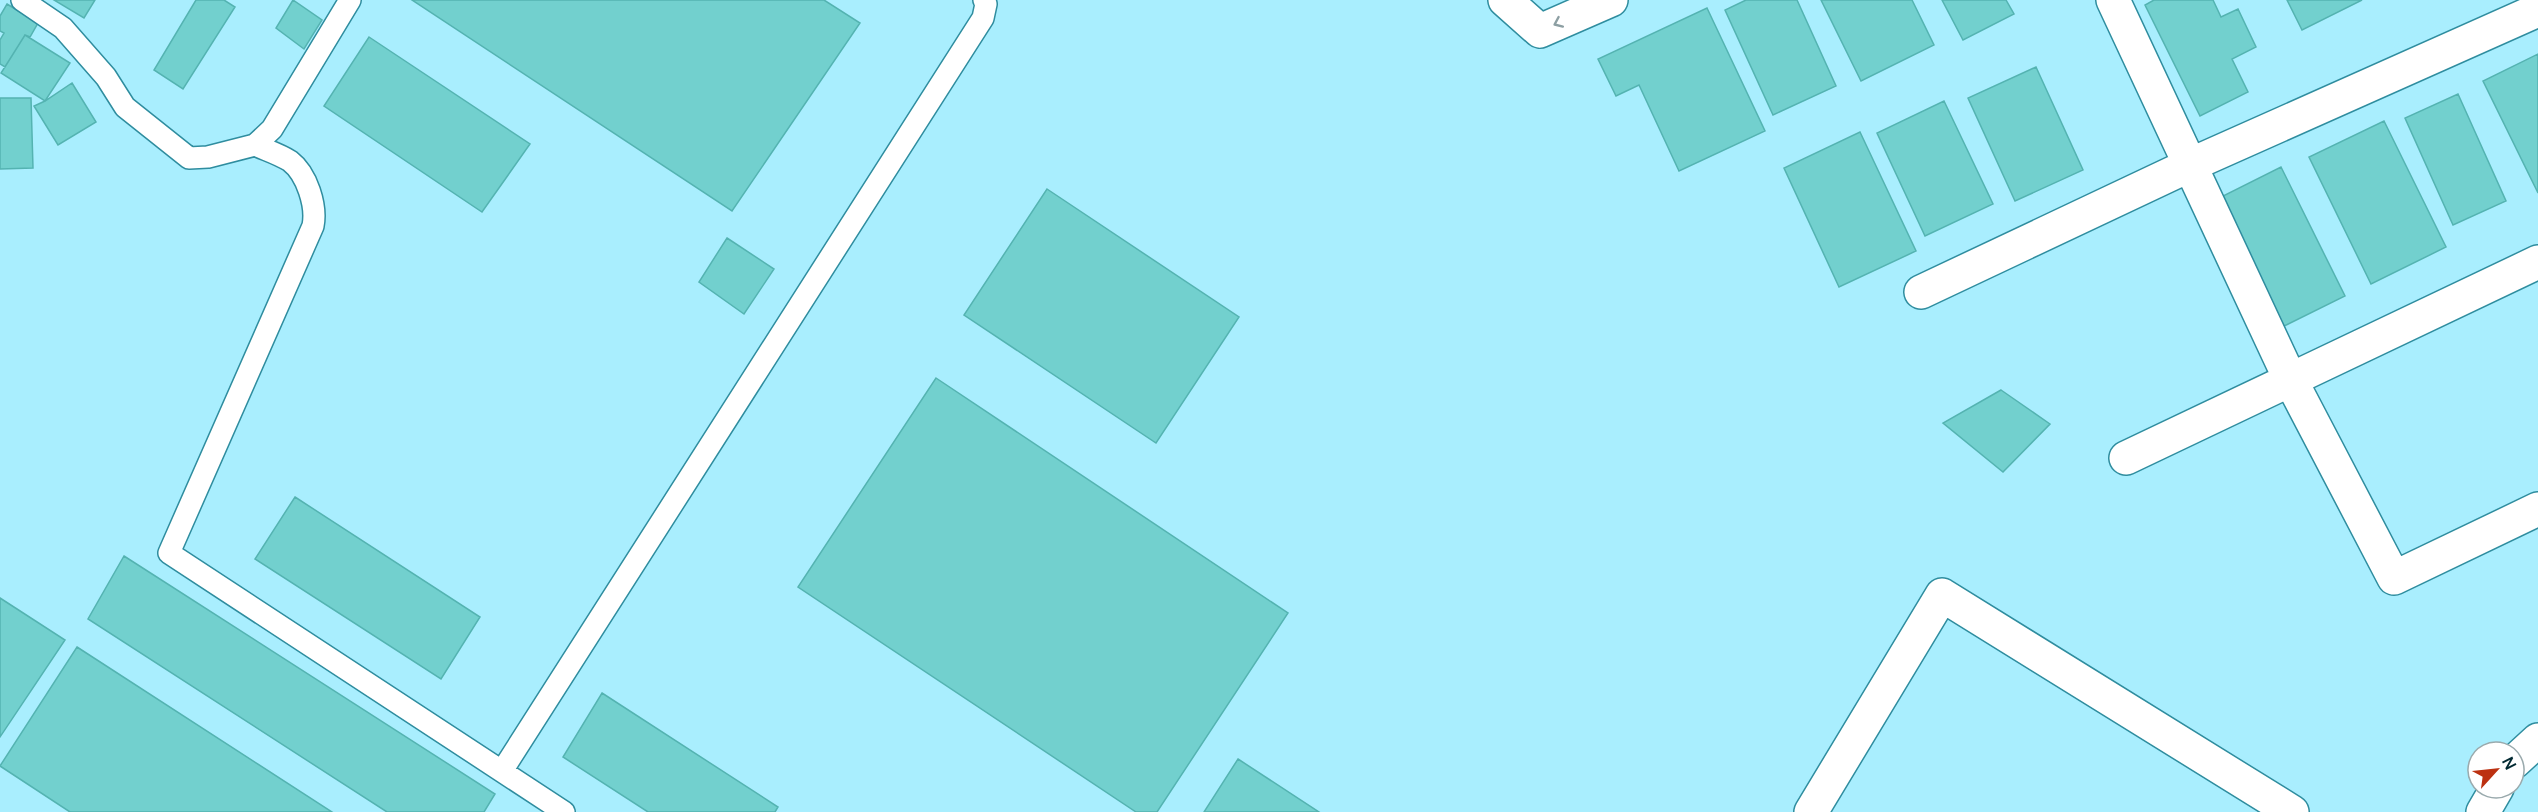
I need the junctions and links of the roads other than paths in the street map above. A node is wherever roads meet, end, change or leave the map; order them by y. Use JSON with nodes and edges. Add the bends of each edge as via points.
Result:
{"nodes":[{"id":1,"x":22,"y":0,"type":"edge"},
{"id":2,"x":350,"y":0,"type":"edge"},
{"id":3,"x":984,"y":0,"type":"edge"},
{"id":4,"x":1505,"y":0,"type":"edge"},
{"id":5,"x":1611,"y":0,"type":"edge"},
{"id":6,"x":2113,"y":0,"type":"edge"},
{"id":7,"x":2538,"y":10,"type":"edge"},
{"id":8,"x":255,"y":145,"type":"junction"},
{"id":9,"x":2190,"y":165,"type":"junction"},
{"id":10,"x":2538,"y":262,"type":"edge"},
{"id":11,"x":1921,"y":292,"type":"dead end"},
{"id":12,"x":2290,"y":379,"type":"junction"},
{"id":13,"x":2126,"y":458,"type":"dead end"},
{"id":14,"x":2538,"y":508,"type":"edge"},
{"id":15,"x":2538,"y":740,"type":"edge"},
{"id":16,"x":2526,"y":751,"type":"edge"},
{"id":17,"x":502,"y":771,"type":"junction"},
{"id":18,"x":564,"y":812,"type":"edge"},
{"id":19,"x":1810,"y":812,"type":"edge"},
{"id":20,"x":2292,"y":812,"type":"edge"}],
"edges":[{"from":1,"to":8,"type":"lane","via":[[63,28],[106,77],[124,107],[189,158]]},
{"from":2,"to":8,"type":"lane","via":[[272,129]]},
{"from":3,"to":17,"type":"lane","via":[[983,18]]},
{"from":5,"to":4,"type":"street","one_way":true,"via":[[1540,31]]},
{"from":6,"to":9,"type":"street"},
{"from":7,"to":9,"type":"street"},
{"from":8,"to":17,"type":"lane","via":[[291,162],[307,184],[315,215],[313,226],[169,553]]},
{"from":9,"to":11,"type":"street"},
{"from":9,"to":12,"type":"street"},
{"from":10,"to":12,"type":"street"},
{"from":12,"to":13,"type":"street"},
{"from":12,"to":14,"type":"street","via":[[2394,578]]},
{"from":15,"to":16,"type":"street"},
{"from":17,"to":18,"type":"lane"},
{"from":19,"to":20,"type":"street","via":[[1942,595]]}]}
